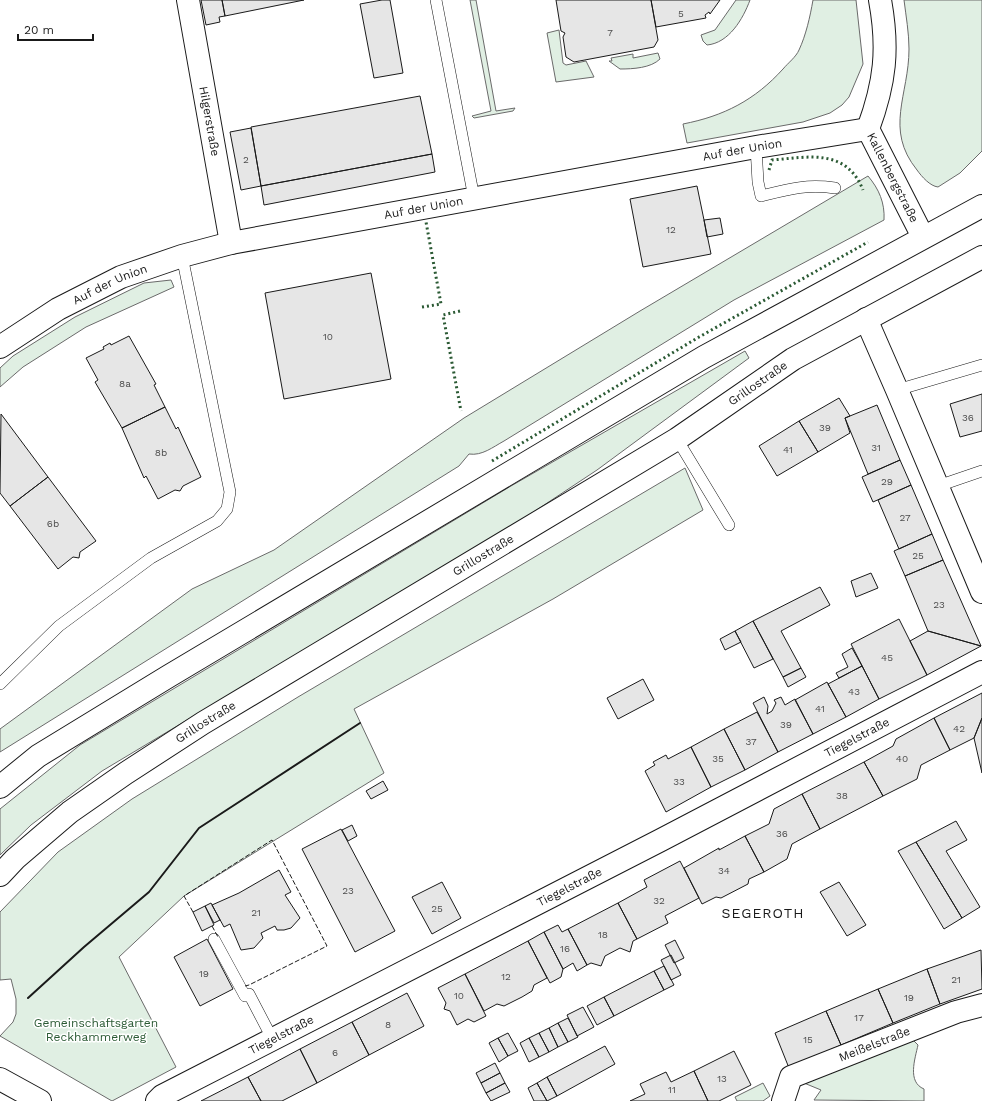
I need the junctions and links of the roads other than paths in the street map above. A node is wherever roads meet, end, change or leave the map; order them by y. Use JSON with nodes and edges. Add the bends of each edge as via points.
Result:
{"nodes":[{"id":1,"x":188,"y":0,"type":"edge"},
{"id":2,"x":436,"y":0,"type":"edge"},
{"id":3,"x":880,"y":0,"type":"edge"},
{"id":4,"x":868,"y":129,"type":"junction"},
{"id":5,"x":756,"y":147,"type":"junction"},
{"id":6,"x":835,"y":188,"type":"dead end"},
{"id":7,"x":474,"y":198,"type":"junction"},
{"id":8,"x":982,"y":206,"type":"edge"},
{"id":9,"x":923,"y":237,"type":"junction"},
{"id":10,"x":231,"y":243,"type":"junction"},
{"id":11,"x":182,"y":256,"type":"junction"},
{"id":12,"x":982,"y":257,"type":"edge"},
{"id":13,"x":866,"y":319,"type":"junction"},
{"id":14,"x":0,"y":347,"type":"edge"},
{"id":15,"x":982,"y":365,"type":"edge"},
{"id":16,"x":898,"y":390,"type":"junction"},
{"id":17,"x":677,"y":439,"type":"junction"},
{"id":18,"x":982,"y":472,"type":"edge"},
{"id":19,"x":938,"y":486,"type":"junction"},
{"id":20,"x":729,"y":525,"type":"dead end"},
{"id":21,"x":982,"y":592,"type":"edge"},
{"id":22,"x":982,"y":672,"type":"edge"},
{"id":23,"x":0,"y":684,"type":"edge"},
{"id":24,"x":0,"y":787,"type":"edge"},
{"id":25,"x":0,"y":875,"type":"edge"},
{"id":26,"x":214,"y":939,"type":"dead end"},
{"id":27,"x":982,"y":1005,"type":"edge"},
{"id":28,"x":273,"y":1040,"type":"junction"},
{"id":29,"x":0,"y":1079,"type":"edge"},
{"id":30,"x":40,"y":1101,"type":"edge"},
{"id":31,"x":157,"y":1101,"type":"edge"},
{"id":32,"x":783,"y":1101,"type":"edge"}],
"edges":[{"from":1,"to":10,"type":"street","name":"Hilgerstraße"},
{"from":2,"to":7,"type":"lane"},
{"from":3,"to":4,"type":"street","name":"Kallenbergstraße","via":[[886,46],[884,78],[878,104]]},
{"from":4,"to":5,"type":"street","name":"Auf der Union"},
{"from":4,"to":9,"type":"street","name":"Kallenbergstraße"},
{"from":5,"to":6,"type":"lane","via":[[761,196],[813,185]]},
{"from":5,"to":7,"type":"street","name":"Auf der Union"},
{"from":7,"to":10,"type":"street","name":"Auf der Union"},
{"from":8,"to":9,"type":"street"},
{"from":9,"to":24,"type":"street","via":[[704,357],[450,507],[38,756]]},
{"from":10,"to":11,"type":"street","name":"Auf der Union"},
{"from":11,"to":14,"type":"street","name":"Auf der Union","via":[[121,277],[58,309]]},
{"from":11,"to":23,"type":"lane","via":[[230,492],[227,510],[217,521],[151,558],[58,626]]},
{"from":12,"to":13,"type":"street","name":"Grillostraße"},
{"from":13,"to":16,"type":"street"},
{"from":13,"to":17,"type":"street","name":"Grillostraße","via":[[793,359]]},
{"from":15,"to":16,"type":"lane"},
{"from":16,"to":19,"type":"street"},
{"from":17,"to":20,"type":"lane"},
{"from":17,"to":25,"type":"street","name":"Grillostraße","via":[[132,768],[70,812],[14,859]]},
{"from":18,"to":19,"type":"lane"},
{"from":19,"to":21,"type":"street"},
{"from":22,"to":28,"type":"street","name":"Tiegelstraße"},
{"from":26,"to":28,"type":"lane","via":[[245,996],[249,994]]},
{"from":27,"to":32,"type":"street","name":"Meißelstraße","via":[[956,1012],[791,1078]]},
{"from":28,"to":31,"type":"street","name":"Tiegelstraße","via":[[162,1096]]},
{"from":29,"to":30,"type":"street"}]}
